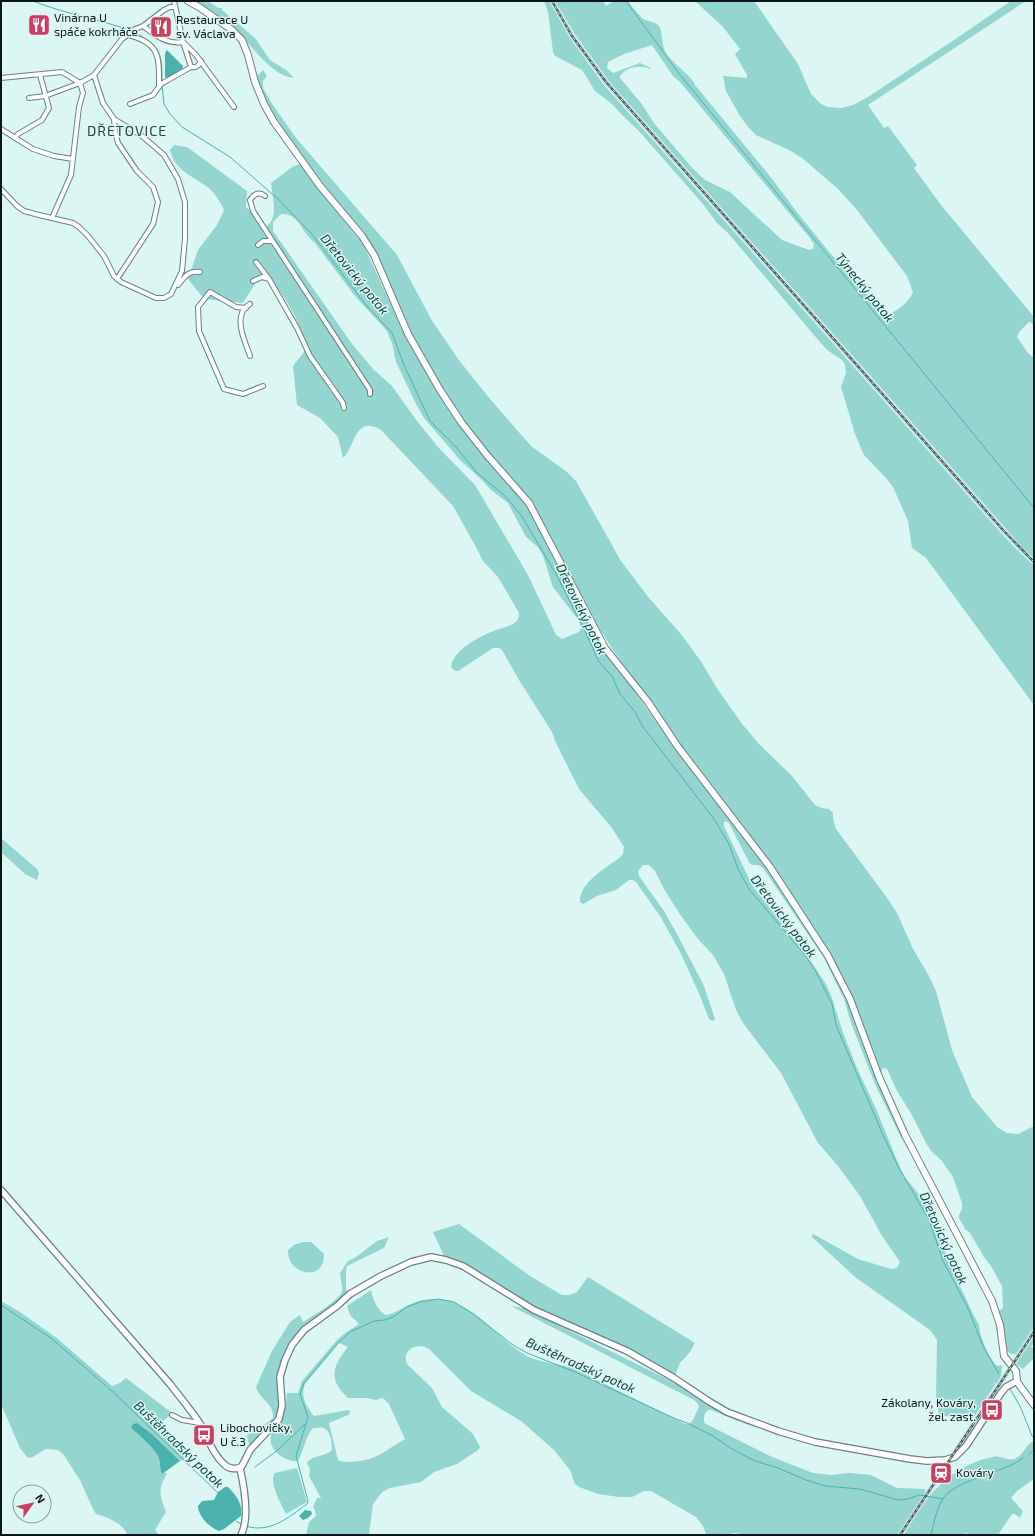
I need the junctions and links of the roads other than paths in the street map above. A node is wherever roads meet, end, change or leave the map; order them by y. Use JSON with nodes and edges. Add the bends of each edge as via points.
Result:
{"nodes":[{"id":1,"x":174,"y":1,"type":"edge"},
{"id":2,"x":188,"y":1,"type":"edge"},
{"id":3,"x":175,"y":7,"type":"junction"},
{"id":4,"x":142,"y":26,"type":"junction"},
{"id":5,"x":129,"y":34,"type":"junction"},
{"id":6,"x":183,"y":42,"type":"junction"},
{"id":7,"x":201,"y":61,"type":"junction"},
{"id":8,"x":191,"y":68,"type":"junction"},
{"id":9,"x":40,"y":75,"type":"junction"},
{"id":10,"x":94,"y":75,"type":"junction"},
{"id":11,"x":1,"y":78,"type":"edge"},
{"id":12,"x":80,"y":83,"type":"junction"},
{"id":13,"x":158,"y":87,"type":"junction"},
{"id":14,"x":45,"y":96,"type":"junction"},
{"id":15,"x":29,"y":98,"type":"dead end"},
{"id":16,"x":130,"y":104,"type":"dead end"},
{"id":17,"x":234,"y":107,"type":"dead end"},
{"id":18,"x":114,"y":119,"type":"junction"},
{"id":19,"x":1,"y":129,"type":"edge"},
{"id":20,"x":15,"y":138,"type":"junction"},
{"id":21,"x":73,"y":159,"type":"junction"},
{"id":22,"x":1,"y":189,"type":"edge"},
{"id":23,"x":265,"y":196,"type":"dead end"},
{"id":24,"x":52,"y":218,"type":"junction"},
{"id":25,"x":273,"y":241,"type":"junction"},
{"id":26,"x":258,"y":245,"type":"dead end"},
{"id":27,"x":256,"y":262,"type":"dead end"},
{"id":28,"x":200,"y":272,"type":"dead end"},
{"id":29,"x":117,"y":279,"type":"junction"},
{"id":30,"x":269,"y":279,"type":"junction"},
{"id":31,"x":253,"y":281,"type":"dead end"},
{"id":32,"x":174,"y":290,"type":"junction"},
{"id":33,"x":250,"y":304,"type":"dead end"},
{"id":34,"x":246,"y":308,"type":"junction"},
{"id":35,"x":250,"y":356,"type":"dead end"},
{"id":36,"x":263,"y":386,"type":"dead end"},
{"id":37,"x":370,"y":394,"type":"dead end"},
{"id":38,"x":344,"y":408,"type":"dead end"},
{"id":39,"x":1,"y":1190,"type":"edge"},
{"id":40,"x":1017,"y":1381,"type":"junction"},
{"id":41,"x":1034,"y":1405,"type":"edge"},
{"id":42,"x":172,"y":1415,"type":"dead end"},
{"id":43,"x":200,"y":1423,"type":"junction"},
{"id":44,"x":240,"y":1468,"type":"junction"},
{"id":45,"x":241,"y":1535,"type":"edge"}],
"edges":[{"from":1,"to":3,"type":"street"},
{"from":2,"to":40,"type":"main road","via":[[232,30],[242,40],[267,110],[320,186],[362,236],[374,255],[408,334],[440,390],[477,443],[529,503],[605,648],[770,867],[828,956],[850,999],[879,1077],[905,1135],[992,1301],[1000,1325],[1004,1356],[1016,1371]]},
{"from":3,"to":4,"type":"street","via":[[164,10]]},
{"from":3,"to":6,"type":"street"},
{"from":4,"to":5,"type":"street"},
{"from":4,"to":6,"type":"street","via":[[167,42]]},
{"from":5,"to":10,"type":"street","via":[[122,39]]},
{"from":5,"to":13,"type":"street","via":[[149,43],[158,56]]},
{"from":6,"to":7,"type":"street"},
{"from":6,"to":8,"type":"street"},
{"from":7,"to":8,"type":"street","via":[[195,68]]},
{"from":7,"to":17,"type":"street"},
{"from":8,"to":13,"type":"street"},
{"from":9,"to":11,"type":"street"},
{"from":9,"to":12,"type":"street","via":[[62,72]]},
{"from":9,"to":14,"type":"street"},
{"from":10,"to":12,"type":"street"},
{"from":10,"to":18,"type":"street","via":[[103,103]]},
{"from":12,"to":14,"type":"street"},
{"from":12,"to":21,"type":"street","via":[[83,93]]},
{"from":13,"to":16,"type":"street","via":[[153,95]]},
{"from":14,"to":15,"type":"street"},
{"from":14,"to":20,"type":"street","via":[[49,108],[42,120]]},
{"from":18,"to":29,"type":"street","via":[[118,143],[137,171],[153,187],[158,202],[153,224]]},
{"from":18,"to":32,"type":"street","via":[[142,136],[164,155],[178,179],[185,202],[185,239],[182,271]]},
{"from":19,"to":20,"type":"street"},
{"from":20,"to":21,"type":"street","via":[[33,149]]},
{"from":21,"to":24,"type":"street","via":[[71,175]]},
{"from":22,"to":24,"type":"street","via":[[24,211]]},
{"from":23,"to":25,"type":"street","via":[[259,193],[254,195],[250,204]]},
{"from":24,"to":29,"type":"street","via":[[79,227],[104,256]]},
{"from":25,"to":26,"type":"street","via":[[263,241]]},
{"from":25,"to":37,"type":"street","via":[[370,390]]},
{"from":27,"to":30,"type":"street"},
{"from":28,"to":32,"type":"street","via":[[189,272]]},
{"from":29,"to":32,"type":"street","via":[[156,298],[168,297]]},
{"from":30,"to":31,"type":"street","via":[[262,277]]},
{"from":30,"to":38,"type":"street","via":[[310,356]]},
{"from":33,"to":34,"type":"street"},
{"from":34,"to":35,"type":"street","via":[[241,316],[242,328]]},
{"from":34,"to":36,"type":"street","via":[[236,307],[210,292],[198,307],[198,331],[224,389],[243,394]]},
{"from":39,"to":43,"type":"street","via":[[170,1384]]},
{"from":40,"to":41,"type":"main road"},
{"from":40,"to":44,"type":"street","via":[[1001,1393],[966,1446],[951,1458],[910,1459],[837,1447],[778,1431],[727,1412],[627,1351],[534,1310],[463,1266],[431,1257],[411,1262],[381,1276],[350,1294],[304,1330],[292,1345],[280,1377],[282,1406],[279,1419],[250,1450]]},
{"from":42,"to":43,"type":"street","via":[[182,1420]]},
{"from":43,"to":44,"type":"street","via":[[224,1464]]},
{"from":44,"to":45,"type":"street","via":[[246,1512],[246,1522]]}]}
